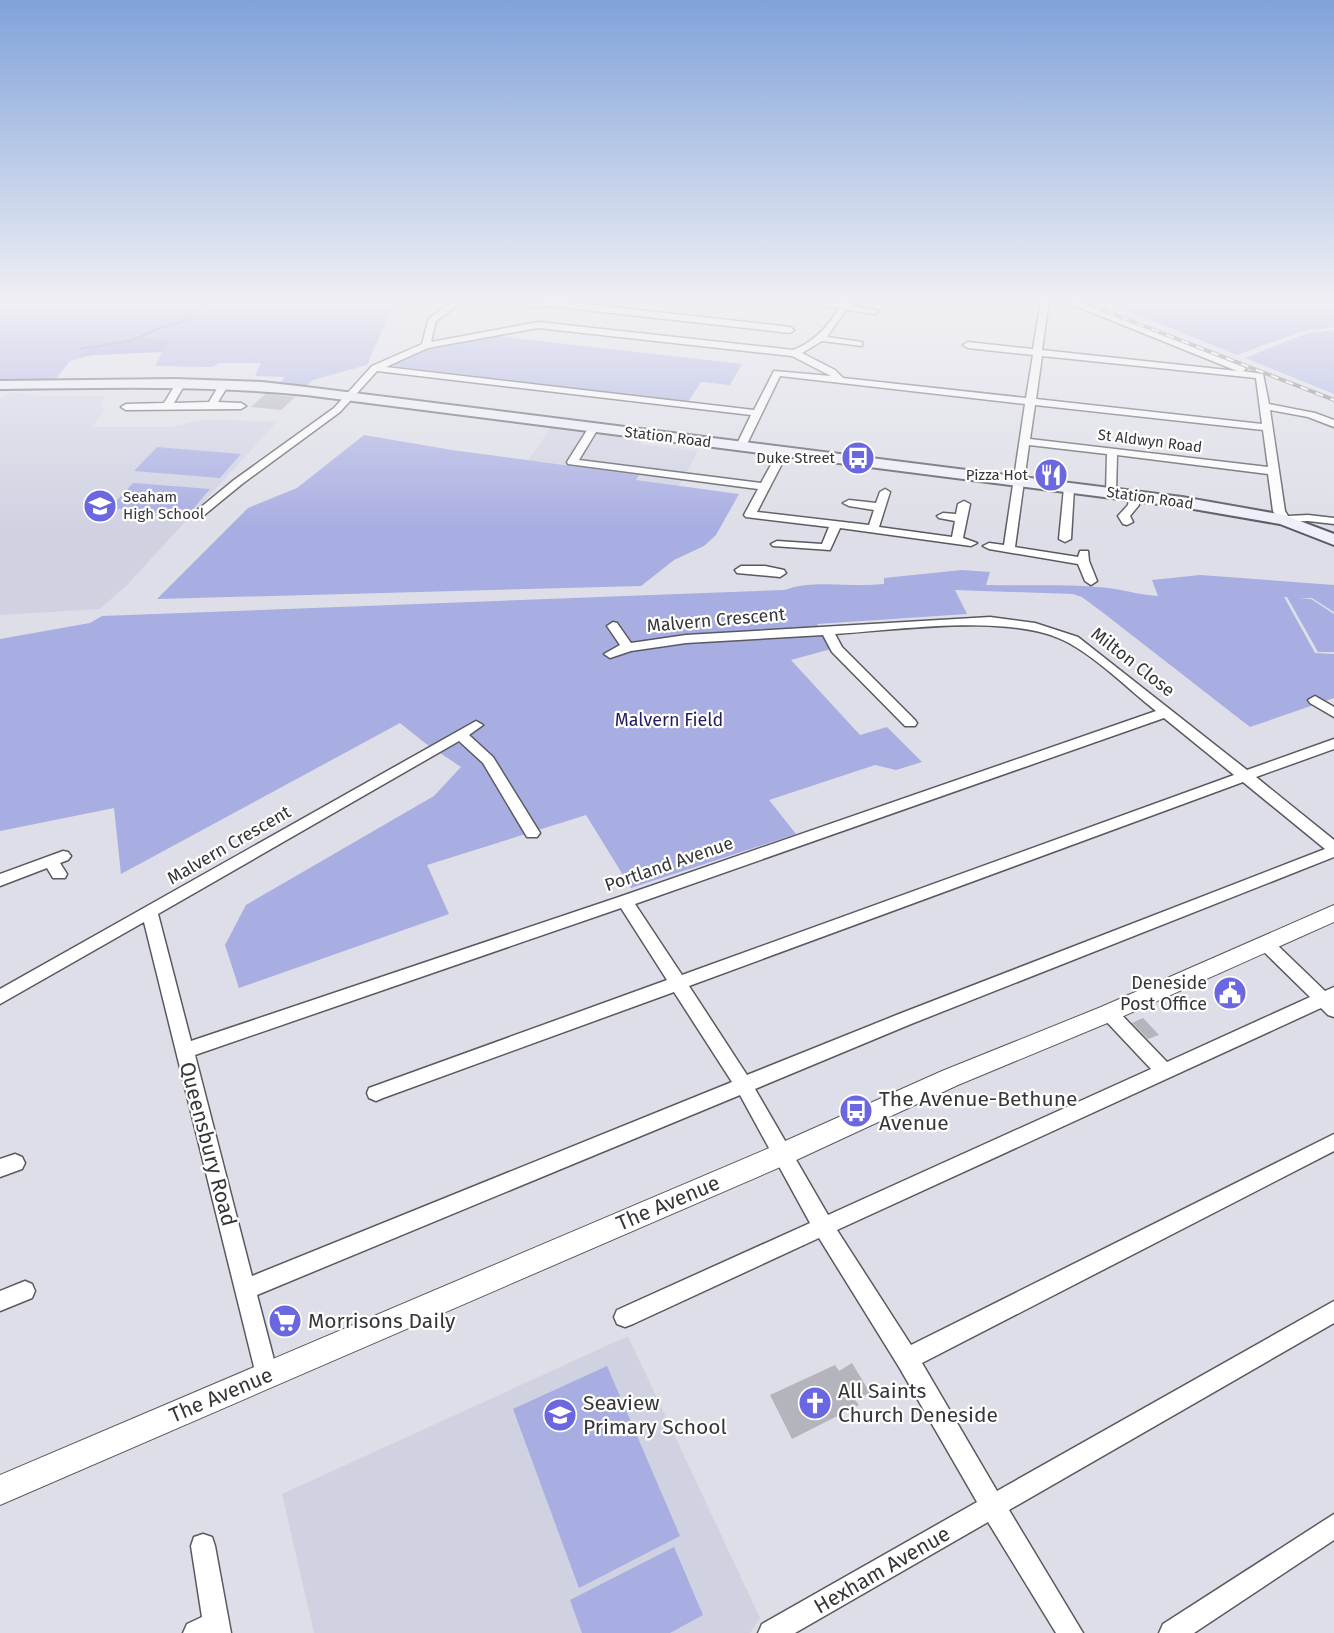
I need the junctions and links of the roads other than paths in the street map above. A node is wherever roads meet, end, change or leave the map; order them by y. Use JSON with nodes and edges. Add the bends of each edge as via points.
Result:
{"nodes":[{"id":1,"x":366,"y":376,"type":"edge"},
{"id":2,"x":445,"y":376,"type":"edge"},
{"id":3,"x":775,"y":376,"type":"edge"},
{"id":4,"x":806,"y":376,"type":"edge"},
{"id":5,"x":836,"y":376,"type":"edge"},
{"id":6,"x":1033,"y":376,"type":"edge"},
{"id":7,"x":1260,"y":376,"type":"edge"},
{"id":8,"x":840,"y":380,"type":"junction"},
{"id":9,"x":180,"y":384,"type":"junction"},
{"id":10,"x":0,"y":385,"type":"edge"},
{"id":11,"x":221,"y":389,"type":"dead end"},
{"id":12,"x":349,"y":398,"type":"junction"},
{"id":13,"x":1029,"y":401,"type":"junction"},
{"id":14,"x":212,"y":405,"type":"junction"},
{"id":15,"x":167,"y":406,"type":"junction"},
{"id":16,"x":241,"y":406,"type":"dead end"},
{"id":17,"x":1265,"y":406,"type":"junction"},
{"id":18,"x":126,"y":407,"type":"dead end"},
{"id":19,"x":757,"y":413,"type":"junction"},
{"id":20,"x":1334,"y":424,"type":"edge"},
{"id":21,"x":594,"y":427,"type":"junction"},
{"id":22,"x":1268,"y":428,"type":"junction"},
{"id":23,"x":1023,"y":441,"type":"junction"},
{"id":24,"x":741,"y":446,"type":"junction"},
{"id":25,"x":783,"y":452,"type":"junction"},
{"id":26,"x":1112,"y":452,"type":"junction"},
{"id":27,"x":1273,"y":471,"type":"junction"},
{"id":28,"x":1017,"y":481,"type":"junction"},
{"id":29,"x":764,"y":487,"type":"junction"},
{"id":30,"x":1069,"y":488,"type":"junction"},
{"id":31,"x":885,"y":492,"type":"dead end"},
{"id":32,"x":1111,"y":493,"type":"junction"},
{"id":33,"x":1134,"y":496,"type":"junction"},
{"id":34,"x":849,"y":502,"type":"dead end"},
{"id":35,"x":964,"y":504,"type":"dead end"},
{"id":36,"x":880,"y":507,"type":"junction"},
{"id":37,"x":199,"y":514,"type":"dead end"},
{"id":38,"x":943,"y":516,"type":"dead end"},
{"id":39,"x":961,"y":518,"type":"junction"},
{"id":40,"x":1284,"y":520,"type":"junction"},
{"id":41,"x":1334,"y":521,"type":"edge"},
{"id":42,"x":1126,"y":522,"type":"dead end"},
{"id":43,"x":836,"y":524,"type":"junction"},
{"id":44,"x":873,"y":529,"type":"junction"},
{"id":45,"x":1065,"y":539,"type":"dead end"},
{"id":46,"x":1334,"y":540,"type":"edge"},
{"id":47,"x":957,"y":541,"type":"junction"},
{"id":48,"x":971,"y":543,"type":"dead end"},
{"id":49,"x":989,"y":546,"type":"dead end"},
{"id":50,"x":1009,"y":549,"type":"junction"},
{"id":51,"x":773,"y":553,"type":"junction"},
{"id":52,"x":741,"y":570,"type":"dead end"},
{"id":53,"x":780,"y":573,"type":"dead end"},
{"id":54,"x":1091,"y":581,"type":"dead end"},
{"id":55,"x":613,"y":626,"type":"dead end"},
{"id":56,"x":827,"y":631,"type":"junction"},
{"id":57,"x":628,"y":647,"type":"junction"},
{"id":58,"x":609,"y":654,"type":"dead end"},
{"id":59,"x":1316,"y":700,"type":"dead end"},
{"id":60,"x":1166,"y":712,"type":"junction"},
{"id":61,"x":1334,"y":713,"type":"edge"},
{"id":62,"x":910,"y":723,"type":"dead end"},
{"id":63,"x":476,"y":725,"type":"dead end"},
{"id":64,"x":460,"y":734,"type":"junction"},
{"id":65,"x":1334,"y":744,"type":"edge"},
{"id":66,"x":1246,"y":778,"type":"junction"},
{"id":67,"x":532,"y":833,"type":"dead end"},
{"id":68,"x":1334,"y":850,"type":"edge"},
{"id":69,"x":57,"y":863,"type":"dead end"},
{"id":70,"x":0,"y":880,"type":"edge"},
{"id":71,"x":625,"y":901,"type":"junction"},
{"id":72,"x":150,"y":913,"type":"junction"},
{"id":73,"x":1334,"y":913,"type":"edge"},
{"id":74,"x":1265,"y":943,"type":"junction"},
{"id":75,"x":677,"y":984,"type":"junction"},
{"id":76,"x":0,"y":997,"type":"edge"},
{"id":77,"x":1330,"y":1001,"type":"edge"},
{"id":78,"x":1109,"y":1013,"type":"junction"},
{"id":79,"x":184,"y":1051,"type":"junction"},
{"id":80,"x":1165,"y":1072,"type":"junction"},
{"id":81,"x":743,"y":1084,"type":"junction"},
{"id":82,"x":376,"y":1093,"type":"dead end"},
{"id":83,"x":1334,"y":1142,"type":"edge"},
{"id":84,"x":783,"y":1154,"type":"junction"},
{"id":85,"x":824,"y":1226,"type":"junction"},
{"id":86,"x":246,"y":1289,"type":"junction"},
{"id":87,"x":25,"y":1292,"type":"dead end"},
{"id":88,"x":0,"y":1302,"type":"edge"},
{"id":89,"x":1334,"y":1311,"type":"edge"},
{"id":90,"x":625,"y":1317,"type":"dead end"},
{"id":91,"x":907,"y":1359,"type":"junction"},
{"id":92,"x":267,"y":1375,"type":"junction"},
{"id":93,"x":0,"y":1490,"type":"edge"},
{"id":94,"x":993,"y":1507,"type":"junction"},
{"id":95,"x":1334,"y":1526,"type":"edge"},
{"id":96,"x":203,"y":1546,"type":"dead end"},
{"id":97,"x":210,"y":1630,"type":"edge"},
{"id":98,"x":771,"y":1633,"type":"edge"},
{"id":99,"x":1070,"y":1633,"type":"edge"},
{"id":100,"x":1172,"y":1633,"type":"edge"}],
"edges":[{"from":1,"to":12,"type":"street"},
{"from":2,"to":19,"type":"street"},
{"from":3,"to":19,"type":"street"},
{"from":4,"to":8,"type":"street"},
{"from":5,"to":8,"type":"street"},
{"from":6,"to":13,"type":"street"},
{"from":7,"to":17,"type":"street"},
{"from":8,"to":13,"type":"street"},
{"from":9,"to":10,"type":"main road","name":"Station Road"},
{"from":9,"to":12,"type":"main road","name":"Station Road","via":[[271,386]]},
{"from":9,"to":15,"type":"street"},
{"from":11,"to":14,"type":"street"},
{"from":12,"to":21,"type":"main road","name":"Station Road"},
{"from":12,"to":37,"type":"street"},
{"from":13,"to":22,"type":"street"},
{"from":13,"to":23,"type":"street"},
{"from":14,"to":15,"type":"street"},
{"from":14,"to":16,"type":"street"},
{"from":15,"to":18,"type":"street"},
{"from":17,"to":20,"type":"street"},
{"from":17,"to":22,"type":"street"},
{"from":19,"to":24,"type":"street"},
{"from":21,"to":24,"type":"main road","name":"Station Road"},
{"from":21,"to":29,"type":"street","via":[[572,462]]},
{"from":22,"to":27,"type":"street"},
{"from":23,"to":26,"type":"street","name":"St Aldwyn Road"},
{"from":23,"to":28,"type":"street"},
{"from":24,"to":25,"type":"main road","name":"Station Road"},
{"from":25,"to":28,"type":"main road","name":"Station Road"},
{"from":25,"to":29,"type":"street"},
{"from":26,"to":27,"type":"street","name":"St Aldwyn Road"},
{"from":26,"to":32,"type":"street"},
{"from":27,"to":40,"type":"street"},
{"from":28,"to":30,"type":"main road","name":"Station Road"},
{"from":28,"to":50,"type":"street"},
{"from":29,"to":43,"type":"street","via":[[750,515]]},
{"from":30,"to":32,"type":"main road","name":"Station Road"},
{"from":30,"to":45,"type":"street"},
{"from":31,"to":36,"type":"street"},
{"from":32,"to":33,"type":"main road","name":"Station Road"},
{"from":33,"to":40,"type":"main road","name":"Station Road"},
{"from":33,"to":42,"type":"street","via":[[1133,505],[1124,516]]},
{"from":34,"to":36,"type":"street"},
{"from":35,"to":39,"type":"street"},
{"from":36,"to":44,"type":"street"},
{"from":38,"to":39,"type":"street"},
{"from":39,"to":47,"type":"street"},
{"from":40,"to":41,"type":"street","name":"Station Road"},
{"from":40,"to":46,"type":"main road"},
{"from":43,"to":44,"type":"street"},
{"from":43,"to":51,"type":"street","via":[[829,546],[820,554]]},
{"from":44,"to":47,"type":"street"},
{"from":47,"to":48,"type":"street"},
{"from":49,"to":50,"type":"street"},
{"from":50,"to":54,"type":"street","via":[[1084,557]]},
{"from":51,"to":52,"type":"street"},
{"from":51,"to":53,"type":"street"},
{"from":55,"to":57,"type":"street"},
{"from":56,"to":57,"type":"street","name":"Malvern Crescent","via":[[686,639]]},
{"from":56,"to":60,"type":"street","name":"Milton Close","via":[[990,621],[1035,627],[1073,640]]},
{"from":56,"to":62,"type":"street","via":[[837,650]]},
{"from":57,"to":58,"type":"street","name":"Malvern Crescent"},
{"from":59,"to":61,"type":"street"},
{"from":60,"to":66,"type":"street","name":"Milton Close"},
{"from":60,"to":71,"type":"street","name":"Portland Avenue"},
{"from":63,"to":64,"type":"street","name":"Malvern Crescent"},
{"from":64,"to":67,"type":"street","via":[[488,760]]},
{"from":64,"to":72,"type":"street","name":"Malvern Crescent"},
{"from":65,"to":66,"type":"street"},
{"from":66,"to":68,"type":"street","name":"Milton Close"},
{"from":66,"to":75,"type":"street"},
{"from":68,"to":81,"type":"street"},
{"from":69,"to":70,"type":"street"},
{"from":71,"to":75,"type":"street"},
{"from":71,"to":79,"type":"street","name":"Portland Avenue"},
{"from":72,"to":76,"type":"street","name":"Malvern Crescent"},
{"from":72,"to":79,"type":"street","name":"Queensbury Road"},
{"from":73,"to":74,"type":"street","name":"The Avenue"},
{"from":74,"to":77,"type":"street"},
{"from":74,"to":78,"type":"street","name":"The Avenue"},
{"from":75,"to":81,"type":"street"},
{"from":75,"to":82,"type":"street"},
{"from":77,"to":80,"type":"street"},
{"from":78,"to":80,"type":"street"},
{"from":78,"to":84,"type":"street","name":"The Avenue","via":[[950,1078]]},
{"from":79,"to":86,"type":"street","name":"Queensbury Road"},
{"from":80,"to":85,"type":"street"},
{"from":81,"to":84,"type":"street"},
{"from":81,"to":86,"type":"street"},
{"from":83,"to":91,"type":"street"},
{"from":84,"to":85,"type":"street"},
{"from":84,"to":92,"type":"street","name":"The Avenue"},
{"from":85,"to":90,"type":"street"},
{"from":85,"to":91,"type":"street"},
{"from":86,"to":92,"type":"street","name":"Queensbury Road"},
{"from":87,"to":88,"type":"street"},
{"from":89,"to":94,"type":"street","name":"Hexham Avenue"},
{"from":91,"to":94,"type":"street"},
{"from":92,"to":93,"type":"street","name":"The Avenue"},
{"from":94,"to":98,"type":"street","name":"Hexham Avenue"},
{"from":94,"to":99,"type":"street"},
{"from":95,"to":100,"type":"street"},
{"from":96,"to":97,"type":"street"}]}
